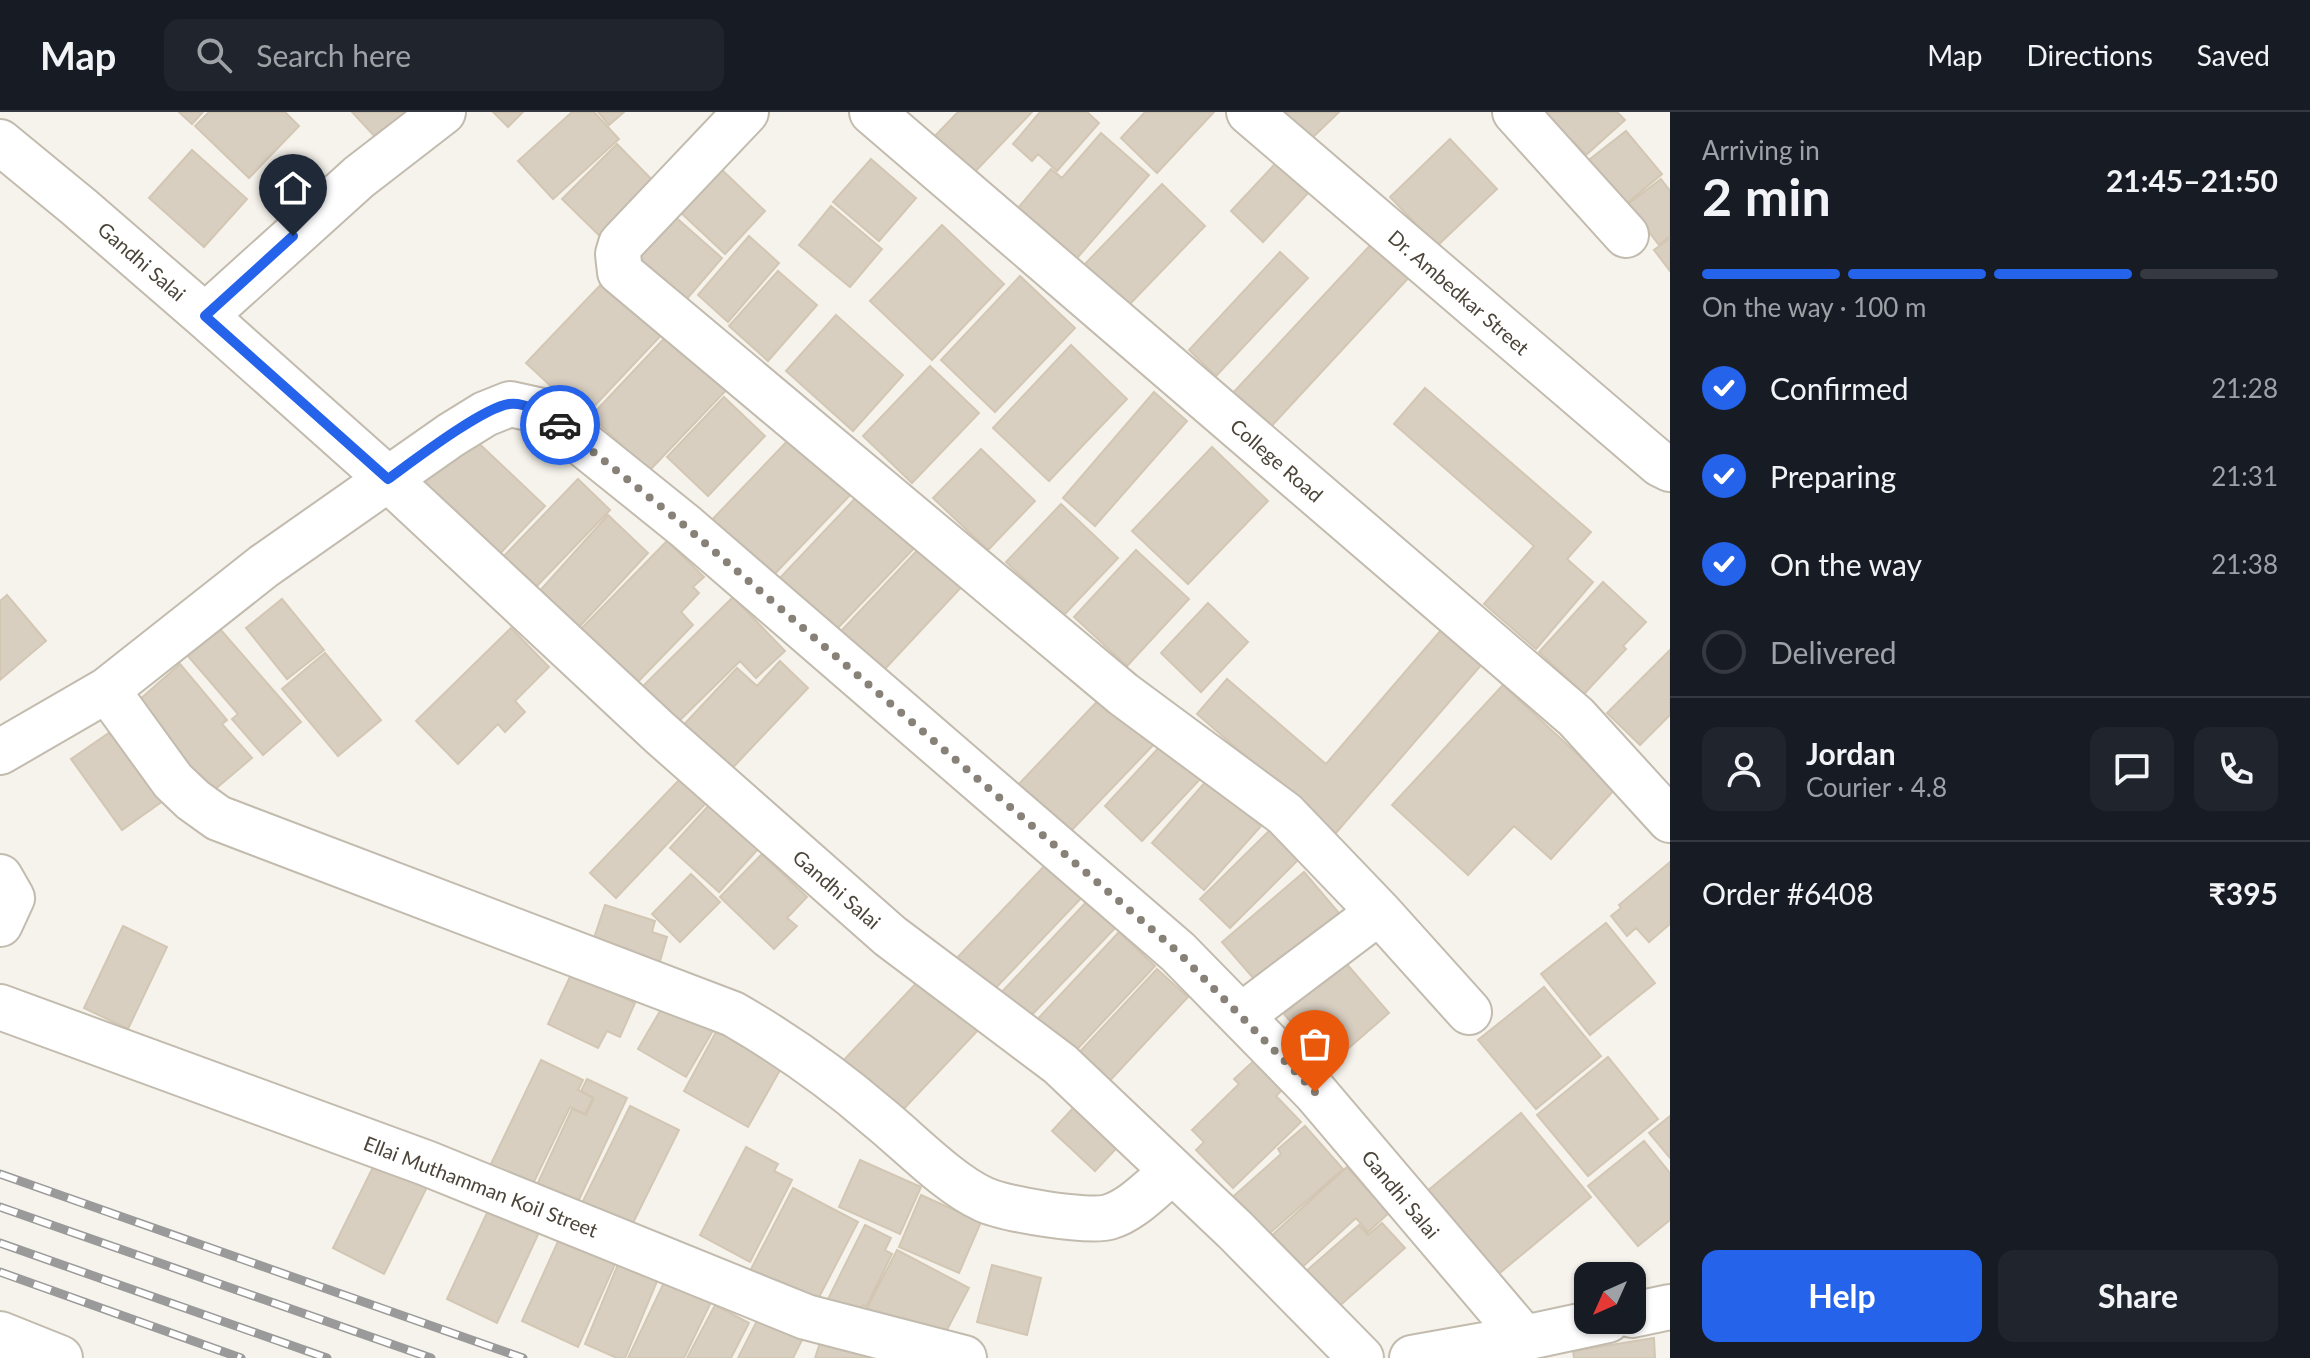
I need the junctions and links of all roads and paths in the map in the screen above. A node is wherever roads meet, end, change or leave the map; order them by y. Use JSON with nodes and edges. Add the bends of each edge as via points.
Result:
{"nodes":[{"id":1,"x":443,"y":112,"type":"edge"},
{"id":2,"x":746,"y":112,"type":"edge"},
{"id":3,"x":872,"y":112,"type":"edge"},
{"id":4,"x":1249,"y":112,"type":"edge"},
{"id":5,"x":1515,"y":112,"type":"edge"},
{"id":6,"x":0,"y":142,"type":"edge"},
{"id":7,"x":1626,"y":235,"type":"dead end"},
{"id":8,"x":205,"y":316,"type":"junction"},
{"id":9,"x":1670,"y":469,"type":"edge"},
{"id":10,"x":388,"y":479,"type":"junction"},
{"id":11,"x":107,"y":690,"type":"junction"},
{"id":12,"x":0,"y":752,"type":"edge"},
{"id":13,"x":1670,"y":820,"type":"edge"},
{"id":14,"x":0,"y":877,"type":"edge"},
{"id":15,"x":1379,"y":912,"type":"junction"},
{"id":16,"x":0,"y":924,"type":"edge"},
{"id":17,"x":0,"y":1007,"type":"edge"},
{"id":18,"x":1469,"y":1012,"type":"dead end"},
{"id":19,"x":1241,"y":1016,"type":"junction"},
{"id":20,"x":1173,"y":1171,"type":"junction"},
{"id":21,"x":1670,"y":1307,"type":"edge"},
{"id":22,"x":1646,"y":1312,"type":"edge"},
{"id":23,"x":1574,"y":1327,"type":"edge"},
{"id":24,"x":0,"y":1334,"type":"edge"},
{"id":25,"x":1524,"y":1338,"type":"junction"},
{"id":26,"x":60,"y":1358,"type":"edge"},
{"id":27,"x":964,"y":1358,"type":"edge"},
{"id":28,"x":1361,"y":1358,"type":"edge"},
{"id":29,"x":1412,"y":1358,"type":"edge"}],
"edges":[{"from":1,"to":8,"type":"street","via":[[359,177]]},
{"from":2,"to":15,"type":"street","via":[[621,244],[620,272],[1123,694],[1285,814]]},
{"from":3,"to":13,"type":"street","name":"College Road","via":[[1576,717]]},
{"from":4,"to":9,"type":"street","name":"Dr. Ambedkar Street"},
{"from":5,"to":7,"type":"street"},
{"from":6,"to":8,"type":"street","name":"Gandhi Salai"},
{"from":8,"to":10,"type":"street","name":"Gandhi Salai"},
{"from":10,"to":11,"type":"street","via":[[264,566]]},
{"from":10,"to":19,"type":"street","name":"Gandhi Salai","via":[[485,414],[510,404],[542,411],[685,526],[1155,931]]},
{"from":10,"to":20,"type":"street","name":"Gandhi Salai","via":[[778,838],[890,936],[1060,1064]]},
{"from":11,"to":12,"type":"street"},
{"from":11,"to":20,"type":"street","via":[[173,781],[218,818],[733,1014],[840,1084],[960,1186],[984,1200],[1087,1219],[1109,1217]]},
{"from":14,"to":16,"type":"street","via":[[12,898]]},
{"from":15,"to":18,"type":"street"},
{"from":15,"to":19,"type":"street"},
{"from":17,"to":27,"type":"street","name":"Ellai Muthamman Koil Street","via":[[426,1163],[806,1317]]},
{"from":19,"to":25,"type":"street","name":"Gandhi Salai","via":[[1315,1092]]},
{"from":20,"to":28,"type":"street","name":"Gandhi Salai"},
{"from":21,"to":22,"type":"street"},
{"from":23,"to":25,"type":"street"},
{"from":24,"to":26,"type":"street"},
{"from":25,"to":29,"type":"street"}]}
